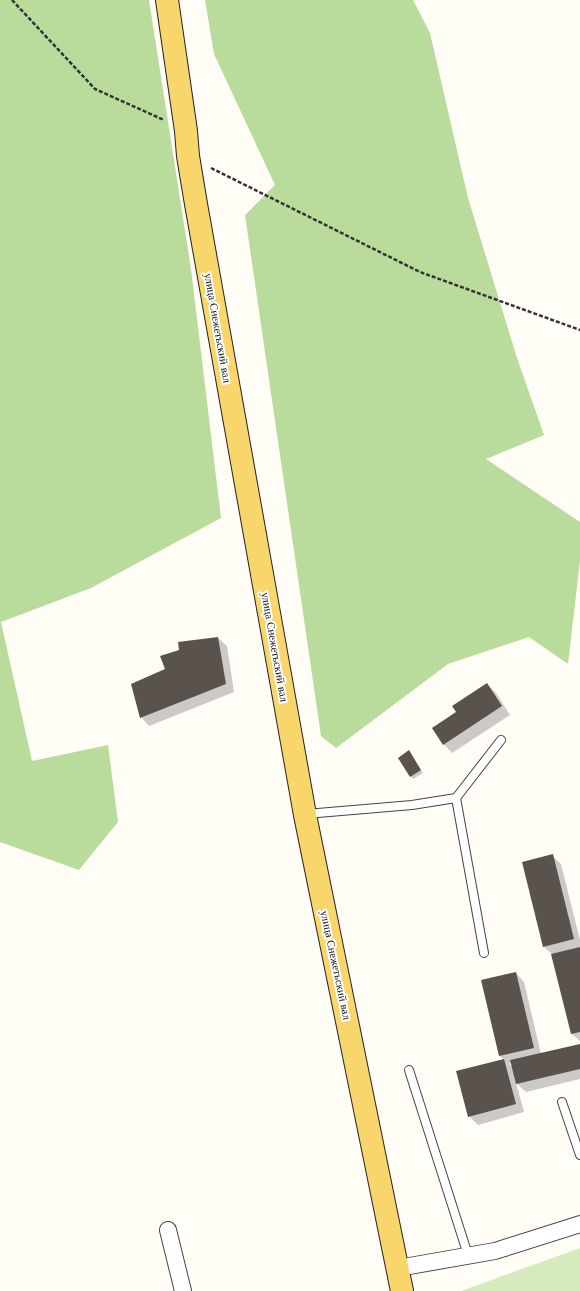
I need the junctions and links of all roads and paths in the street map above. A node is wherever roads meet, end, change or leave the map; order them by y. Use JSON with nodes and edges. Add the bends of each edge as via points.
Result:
{"nodes":[{"id":1,"x":12,"y":0,"type":"edge"},
{"id":2,"x":167,"y":0,"type":"edge"},
{"id":3,"x":186,"y":131,"type":"junction"},
{"id":4,"x":188,"y":156,"type":"junction"},
{"id":5,"x":580,"y":330,"type":"edge"},
{"id":6,"x":501,"y":740,"type":"dead end"},
{"id":7,"x":456,"y":798,"type":"junction"},
{"id":8,"x":305,"y":814,"type":"junction"},
{"id":9,"x":484,"y":953,"type":"dead end"},
{"id":10,"x":409,"y":1070,"type":"dead end"},
{"id":11,"x":562,"y":1102,"type":"dead end"},
{"id":12,"x":580,"y":1155,"type":"edge"},
{"id":13,"x":580,"y":1224,"type":"edge"},
{"id":14,"x":168,"y":1230,"type":"dead end"},
{"id":15,"x":468,"y":1255,"type":"junction"},
{"id":16,"x":398,"y":1268,"type":"junction"},
{"id":17,"x":183,"y":1291,"type":"edge"},
{"id":18,"x":402,"y":1291,"type":"edge"}],
"edges":[{"from":1,"to":3,"type":"path","via":[[96,89]]},
{"from":2,"to":3,"type":"main road","name":"улица Снежетьский вал"},
{"from":3,"to":4,"type":"main road","name":"улица Снежетьский вал"},
{"from":4,"to":5,"type":"path","via":[[420,272]]},
{"from":4,"to":8,"type":"main road","name":"улица Снежетьский вал"},
{"from":6,"to":7,"type":"lane"},
{"from":7,"to":8,"type":"lane","via":[[412,806]]},
{"from":7,"to":9,"type":"lane"},
{"from":8,"to":16,"type":"main road","name":"улица Снежетьский вал"},
{"from":10,"to":15,"type":"lane"},
{"from":11,"to":12,"type":"lane"},
{"from":13,"to":15,"type":"street","via":[[495,1251]]},
{"from":14,"to":17,"type":"street"},
{"from":15,"to":16,"type":"street"},
{"from":16,"to":18,"type":"main road","name":"улица Снежетьский вал"}]}
